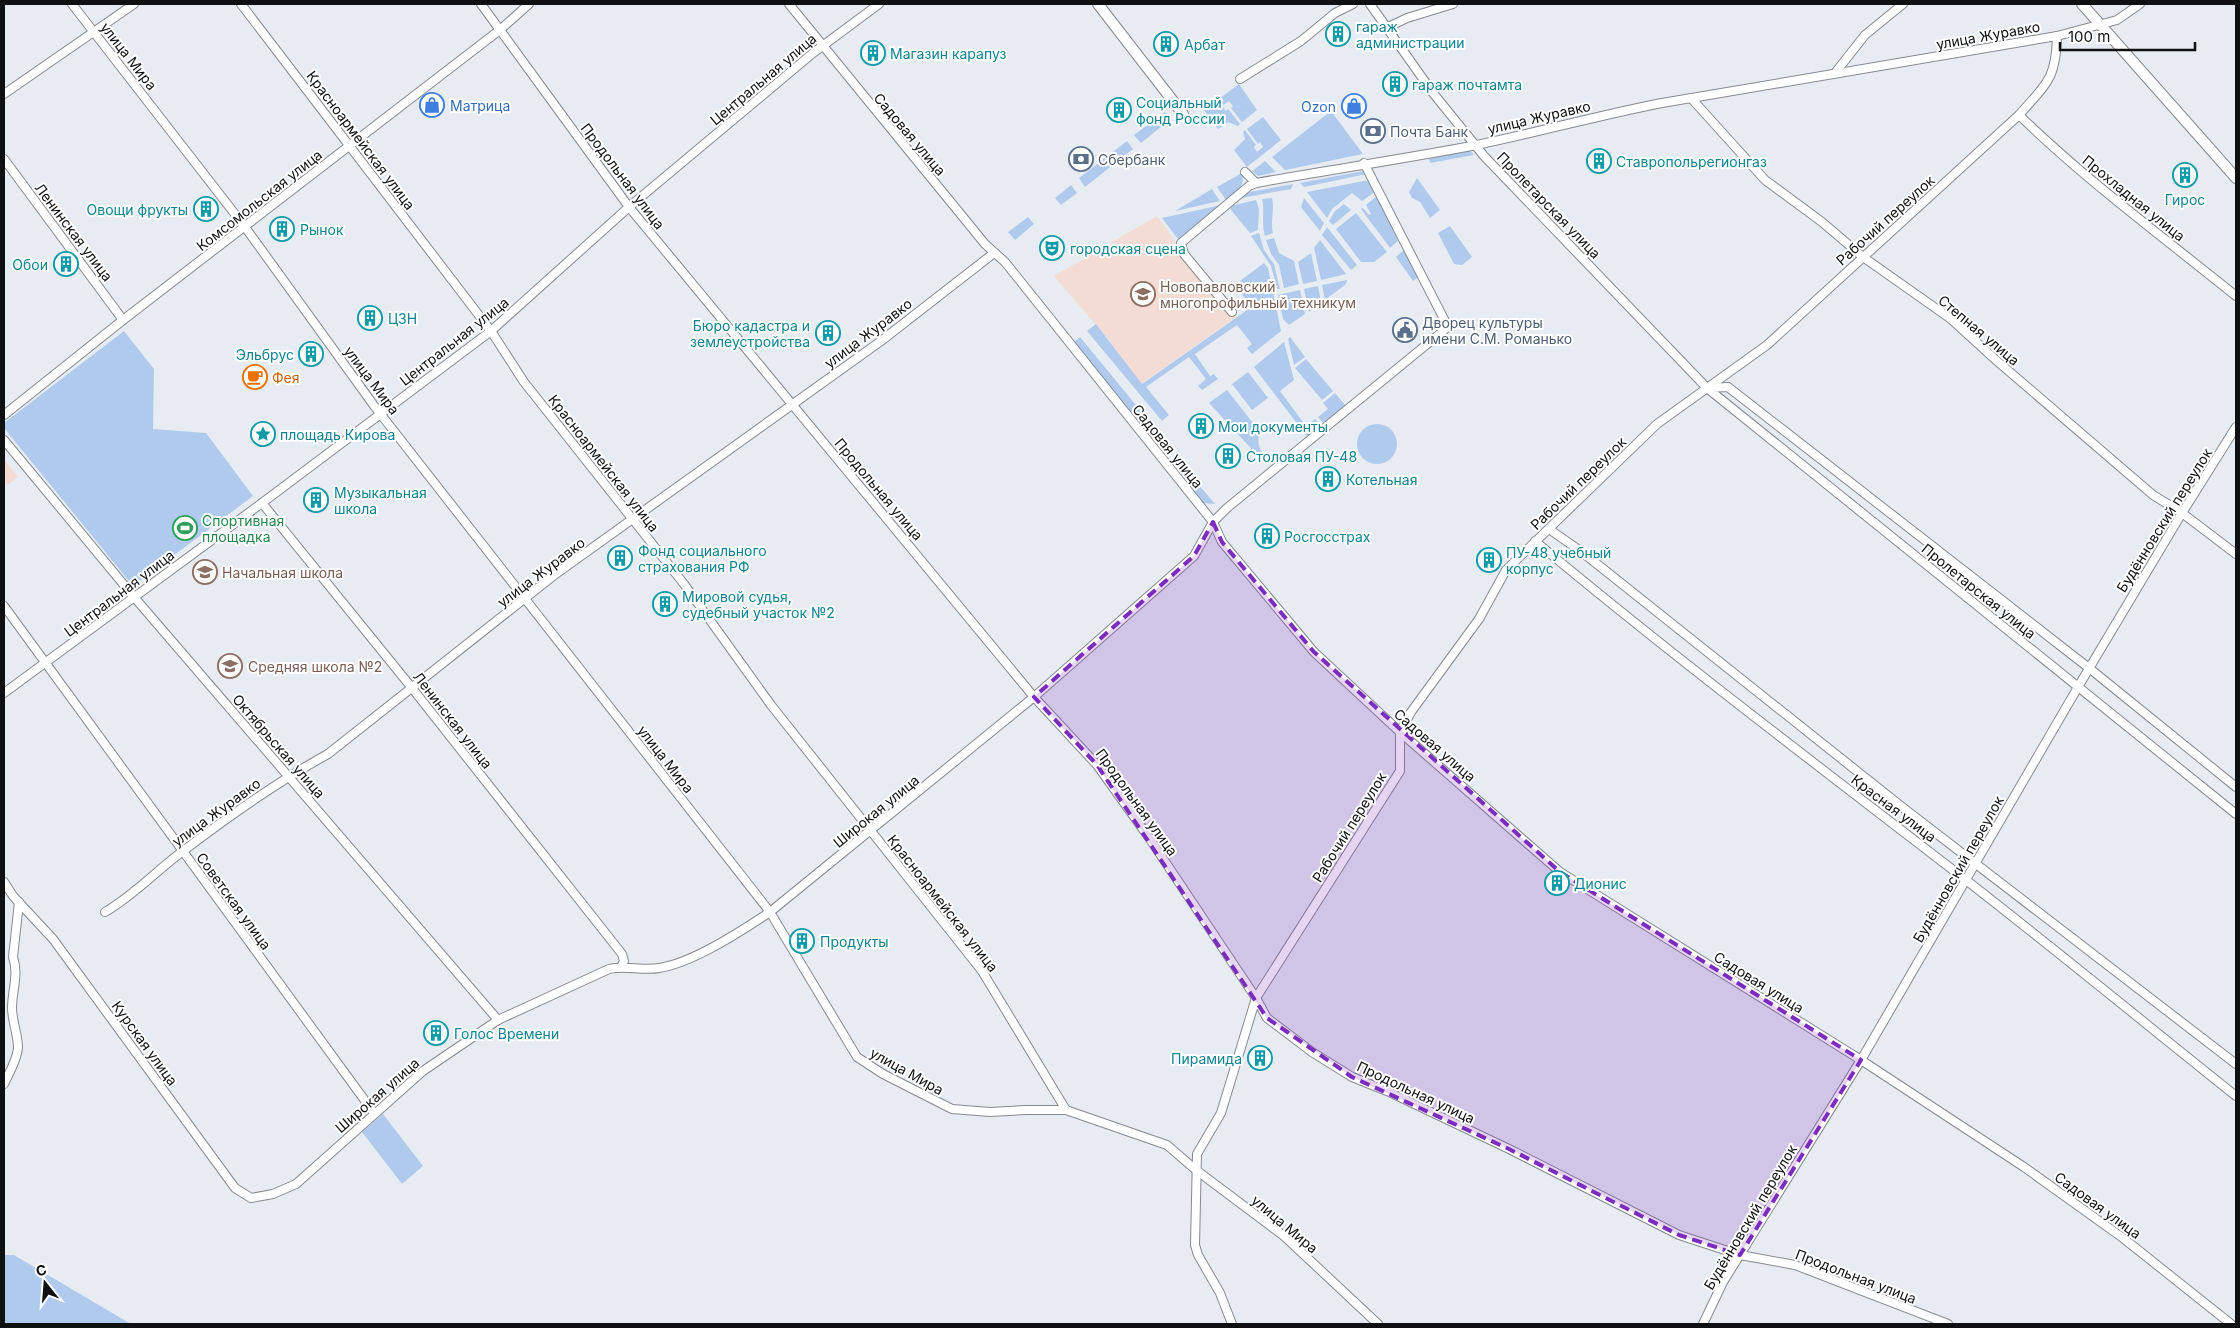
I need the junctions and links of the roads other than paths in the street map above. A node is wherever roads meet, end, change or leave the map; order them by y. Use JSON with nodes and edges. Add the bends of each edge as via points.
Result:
{"nodes":[{"id":1,"x":72,"y":4,"type":"edge"},
{"id":2,"x":134,"y":4,"type":"edge"},
{"id":3,"x":241,"y":4,"type":"edge"},
{"id":4,"x":481,"y":4,"type":"edge"},
{"id":5,"x":529,"y":4,"type":"edge"},
{"id":6,"x":789,"y":4,"type":"edge"},
{"id":7,"x":879,"y":4,"type":"edge"},
{"id":8,"x":1098,"y":4,"type":"edge"},
{"id":9,"x":1353,"y":4,"type":"edge"},
{"id":10,"x":1370,"y":4,"type":"edge"},
{"id":11,"x":1433,"y":4,"type":"edge"},
{"id":12,"x":1453,"y":4,"type":"edge"},
{"id":13,"x":1902,"y":4,"type":"edge"},
{"id":14,"x":2082,"y":4,"type":"edge"},
{"id":15,"x":2140,"y":4,"type":"edge"},
{"id":16,"x":1407,"y":18,"type":"junction"},
{"id":17,"x":2100,"y":25,"type":"junction"},
{"id":18,"x":1386,"y":28,"type":"junction"},
{"id":19,"x":501,"y":29,"type":"junction"},
{"id":20,"x":93,"y":30,"type":"junction"},
{"id":21,"x":2056,"y":36,"type":"junction"},
{"id":22,"x":822,"y":46,"type":"junction"},
{"id":23,"x":1835,"y":73,"type":"junction"},
{"id":24,"x":1240,"y":79,"type":"dead end"},
{"id":25,"x":4,"y":94,"type":"edge"},
{"id":26,"x":1691,"y":98,"type":"junction"},
{"id":27,"x":1182,"y":114,"type":"dead end"},
{"id":28,"x":2019,"y":116,"type":"junction"},
{"id":29,"x":1475,"y":145,"type":"junction"},
{"id":30,"x":350,"y":146,"type":"junction"},
{"id":31,"x":4,"y":159,"type":"edge"},
{"id":32,"x":1364,"y":163,"type":"junction"},
{"id":33,"x":1245,"y":172,"type":"dead end"},
{"id":34,"x":2236,"y":178,"type":"edge"},
{"id":35,"x":1252,"y":184,"type":"junction"},
{"id":36,"x":629,"y":207,"type":"junction"},
{"id":37,"x":245,"y":227,"type":"junction"},
{"id":38,"x":994,"y":252,"type":"junction"},
{"id":39,"x":1863,"y":258,"type":"junction"},
{"id":40,"x":2236,"y":296,"type":"edge"},
{"id":41,"x":1232,"y":312,"type":"dead end"},
{"id":42,"x":123,"y":320,"type":"junction"},
{"id":43,"x":490,"y":331,"type":"junction"},
{"id":44,"x":1707,"y":388,"type":"junction"},
{"id":45,"x":792,"y":404,"type":"junction"},
{"id":46,"x":381,"y":414,"type":"junction"},
{"id":47,"x":4,"y":415,"type":"edge"},
{"id":48,"x":2236,"y":427,"type":"edge"},
{"id":49,"x":4,"y":440,"type":"edge"},
{"id":50,"x":262,"y":503,"type":"junction"},
{"id":51,"x":2182,"y":513,"type":"junction"},
{"id":52,"x":632,"y":519,"type":"junction"},
{"id":53,"x":1213,"y":522,"type":"junction"},
{"id":54,"x":1549,"y":529,"type":"junction"},
{"id":55,"x":1535,"y":541,"type":"junction"},
{"id":56,"x":2236,"y":554,"type":"edge"},
{"id":57,"x":134,"y":597,"type":"junction"},
{"id":58,"x":526,"y":599,"type":"junction"},
{"id":59,"x":4,"y":606,"type":"edge"},
{"id":60,"x":44,"y":664,"type":"junction"},
{"id":61,"x":2089,"y":668,"type":"junction"},
{"id":62,"x":2078,"y":687,"type":"junction"},
{"id":63,"x":412,"y":688,"type":"junction"},
{"id":64,"x":4,"y":694,"type":"edge"},
{"id":65,"x":1034,"y":697,"type":"junction"},
{"id":66,"x":1400,"y":732,"type":"junction"},
{"id":67,"x":288,"y":776,"type":"junction"},
{"id":68,"x":2236,"y":787,"type":"edge"},
{"id":69,"x":2236,"y":814,"type":"edge"},
{"id":70,"x":870,"y":832,"type":"junction"},
{"id":71,"x":182,"y":852,"type":"junction"},
{"id":72,"x":1976,"y":863,"type":"junction"},
{"id":73,"x":1966,"y":880,"type":"junction"},
{"id":74,"x":4,"y":882,"type":"edge"},
{"id":75,"x":19,"y":902,"type":"junction"},
{"id":76,"x":104,"y":912,"type":"dead end"},
{"id":77,"x":770,"y":912,"type":"junction"},
{"id":78,"x":622,"y":954,"type":"junction"},
{"id":79,"x":621,"y":967,"type":"junction"},
{"id":80,"x":637,"y":968,"type":"junction"},
{"id":81,"x":1256,"y":998,"type":"junction"},
{"id":82,"x":498,"y":1020,"type":"junction"},
{"id":83,"x":1860,"y":1060,"type":"junction"},
{"id":84,"x":2236,"y":1064,"type":"edge"},
{"id":85,"x":4,"y":1084,"type":"edge"},
{"id":86,"x":2236,"y":1096,"type":"edge"},
{"id":87,"x":1066,"y":1110,"type":"junction"},
{"id":88,"x":374,"y":1113,"type":"junction"},
{"id":89,"x":1196,"y":1170,"type":"junction"},
{"id":90,"x":251,"y":1198,"type":"joint"},
{"id":91,"x":1740,"y":1254,"type":"junction"},
{"id":92,"x":2236,"y":1321,"type":"edge"},
{"id":93,"x":1232,"y":1324,"type":"edge"},
{"id":94,"x":1378,"y":1324,"type":"edge"},
{"id":95,"x":1704,"y":1324,"type":"edge"},
{"id":96,"x":1948,"y":1324,"type":"edge"},
{"id":97,"x":2232,"y":1324,"type":"edge"}],
"edges":[{"from":1,"to":20,"type":"street","name":"улица Мира"},
{"from":2,"to":20,"type":"street"},
{"from":3,"to":30,"type":"street","name":"Красноармейская улица"},
{"from":4,"to":19,"type":"street","name":"Продольная улица"},
{"from":5,"to":19,"type":"street","name":"Комсомольская улица"},
{"from":6,"to":22,"type":"street","name":"Садовая улица"},
{"from":7,"to":22,"type":"street","name":"Центральная улица"},
{"from":8,"to":27,"type":"street"},
{"from":9,"to":24,"type":"street"},
{"from":10,"to":18,"type":"street","name":"Пролетарская улица"},
{"from":11,"to":16,"type":"street"},
{"from":12,"to":16,"type":"street"},
{"from":13,"to":23,"type":"street","via":[[1865,35]]},
{"from":14,"to":17,"type":"street"},
{"from":15,"to":17,"type":"street","name":"улица Журавко","via":[[2117,20]]},
{"from":16,"to":18,"type":"street"},
{"from":17,"to":21,"type":"street","name":"улица Журавко"},
{"from":17,"to":34,"type":"street"},
{"from":18,"to":29,"type":"street","name":"Пролетарская улица","via":[[1432,93]]},
{"from":19,"to":30,"type":"street","name":"Комсомольская улица"},
{"from":19,"to":36,"type":"street","name":"Продольная улица"},
{"from":20,"to":25,"type":"street"},
{"from":20,"to":37,"type":"street","name":"улица Мира"},
{"from":21,"to":23,"type":"street","name":"улица Журавко"},
{"from":21,"to":28,"type":"street","name":"Рабочий переулок","via":[[2056,57],[2051,77]]},
{"from":22,"to":36,"type":"street","name":"Центральная улица"},
{"from":22,"to":38,"type":"street","name":"Садовая улица"},
{"from":23,"to":26,"type":"street","name":"улица Журавко"},
{"from":26,"to":29,"type":"street","name":"улица Журавко"},
{"from":26,"to":39,"type":"street","name":"Степная улица","via":[[1766,180]]},
{"from":28,"to":39,"type":"street","name":"Рабочий переулок"},
{"from":28,"to":40,"type":"street","name":"Прохладная улица","via":[[2128,212]]},
{"from":29,"to":32,"type":"street","name":"улица Журавко"},
{"from":29,"to":44,"type":"street","name":"Пролетарская улица"},
{"from":30,"to":37,"type":"street","name":"Комсомольская улица"},
{"from":30,"to":43,"type":"street","name":"Красноармейская улица"},
{"from":31,"to":42,"type":"street","name":"Ленинская улица"},
{"from":32,"to":35,"type":"street","name":"улица Журавко"},
{"from":32,"to":53,"type":"street","name":"Широкая улица","via":[[1448,327]]},
{"from":33,"to":35,"type":"street"},
{"from":35,"to":41,"type":"street","via":[[1181,243],[1184,254]]},
{"from":36,"to":43,"type":"street","name":"Центральная улица"},
{"from":36,"to":45,"type":"street","name":"Продольная улица"},
{"from":37,"to":42,"type":"street","name":"Комсомольская улица"},
{"from":37,"to":46,"type":"street","name":"улица Мира"},
{"from":38,"to":45,"type":"street","name":"улица Журавко","via":[[881,341]]},
{"from":38,"to":53,"type":"street","name":"Садовая улица"},
{"from":39,"to":44,"type":"street","name":"Рабочий переулок","via":[[1767,345]]},
{"from":39,"to":51,"type":"street","name":"Степная улица","via":[[1951,319],[2153,495]]},
{"from":42,"to":47,"type":"street","name":"Комсомольская улица"},
{"from":43,"to":46,"type":"street","name":"Центральная улица"},
{"from":43,"to":52,"type":"street","name":"Красноармейская улица","via":[[524,382]]},
{"from":44,"to":54,"type":"street","name":"Рабочий переулок","via":[[1658,424]]},
{"from":44,"to":61,"type":"street","name":"Пролетарская улица","via":[[1728,387]]},
{"from":44,"to":62,"type":"street","name":"Пролетарская улица"},
{"from":45,"to":52,"type":"street","name":"улица Журавко"},
{"from":45,"to":65,"type":"street","name":"Продольная улица"},
{"from":46,"to":50,"type":"street","name":"Центральная улица"},
{"from":46,"to":58,"type":"street","name":"улица Мира"},
{"from":48,"to":51,"type":"street","name":"Будённовский переулок"},
{"from":49,"to":57,"type":"street","name":"Октябрьская улица"},
{"from":50,"to":57,"type":"street","name":"Центральная улица"},
{"from":50,"to":63,"type":"street","name":"Ленинская улица"},
{"from":51,"to":56,"type":"street","name":"Степная улица"},
{"from":51,"to":61,"type":"street","name":"Будённовский переулок"},
{"from":52,"to":58,"type":"street","name":"улица Журавко"},
{"from":52,"to":70,"type":"street","name":"Красноармейская улица"},
{"from":53,"to":65,"type":"street","name":"Широкая улица","via":[[1194,556]]},
{"from":53,"to":66,"type":"street","name":"Садовая улица","via":[[1222,542],[1314,652]]},
{"from":54,"to":55,"type":"street","name":"Рабочий переулок"},
{"from":54,"to":72,"type":"street","name":"Красная улица"},
{"from":55,"to":66,"type":"street","name":"Рабочий переулок","via":[[1506,570],[1479,619]]},
{"from":55,"to":73,"type":"street","name":"Красная улица","via":[[1739,706]]},
{"from":57,"to":60,"type":"street","name":"Центральная улица"},
{"from":57,"to":67,"type":"street","name":"Октябрьская улица"},
{"from":58,"to":63,"type":"street","name":"улица Журавко"},
{"from":58,"to":77,"type":"street","name":"улица Мира"},
{"from":59,"to":60,"type":"street","name":"Советская улица"},
{"from":60,"to":64,"type":"street","name":"Центральная улица"},
{"from":60,"to":71,"type":"street","name":"Советская улица"},
{"from":61,"to":62,"type":"street","name":"Будённовский переулок"},
{"from":61,"to":68,"type":"street","name":"Пролетарская улица"},
{"from":62,"to":69,"type":"street","name":"Пролетарская улица"},
{"from":62,"to":72,"type":"street","name":"Будённовский переулок"},
{"from":63,"to":67,"type":"street","name":"улица Журавко","via":[[328,754]]},
{"from":63,"to":78,"type":"street","name":"Ленинская улица"},
{"from":65,"to":70,"type":"street","name":"Широкая улица"},
{"from":65,"to":81,"type":"street","name":"Продольная улица","via":[[1097,765]]},
{"from":66,"to":81,"type":"street","name":"Рабочий переулок","via":[[1400,771]]},
{"from":66,"to":83,"type":"street","name":"Садовая улица","via":[[1560,872]]},
{"from":67,"to":71,"type":"street","name":"улица Журавко"},
{"from":67,"to":82,"type":"street","name":"Октябрьская улица"},
{"from":70,"to":77,"type":"street","name":"Широкая улица"},
{"from":70,"to":87,"type":"street","name":"Красноармейская улица","via":[[982,971]]},
{"from":71,"to":76,"type":"street","name":"улица Журавко"},
{"from":71,"to":88,"type":"street","name":"Советская улица"},
{"from":72,"to":73,"type":"street","name":"Будённовский переулок"},
{"from":72,"to":84,"type":"street","name":"Красная улица"},
{"from":73,"to":83,"type":"street","name":"Будённовский переулок"},
{"from":73,"to":86,"type":"street","name":"Красная улица"},
{"from":74,"to":75,"type":"street","name":"Курская улица"},
{"from":75,"to":85,"type":"street","via":[[12,958],[16,977],[12,1008],[18,1048]]},
{"from":75,"to":90,"type":"street","name":"Курская улица","via":[[53,939],[235,1188]]},
{"from":77,"to":80,"type":"street","name":"Широкая улица","via":[[695,956],[660,968]]},
{"from":77,"to":87,"type":"street","name":"улица Мира","via":[[857,1057],[952,1109],[990,1112]]},
{"from":78,"to":79,"type":"street","via":[[624,961]]},
{"from":78,"to":80,"type":"street","name":"Ленинская улица"},
{"from":79,"to":80,"type":"street","name":"Широкая улица"},
{"from":79,"to":82,"type":"street","name":"Широкая улица","via":[[602,972]]},
{"from":81,"to":89,"type":"street","name":"Рабочий переулок","via":[[1221,1113],[1197,1154]]},
{"from":81,"to":91,"type":"street","name":"Продольная улица","via":[[1267,1018],[1352,1077],[1509,1149],[1679,1235]]},
{"from":82,"to":88,"type":"street","name":"Широкая улица","via":[[423,1071]]},
{"from":83,"to":91,"type":"street","name":"Будённовский переулок"},
{"from":83,"to":97,"type":"street","name":"Садовая улица","via":[[2024,1167],[2123,1238]]},
{"from":87,"to":89,"type":"street","name":"улица Мира","via":[[1167,1145]]},
{"from":88,"to":90,"type":"street","name":"Широкая улица","via":[[296,1184],[273,1194]]},
{"from":89,"to":93,"type":"street","name":"Рабочий переулок","via":[[1195,1245]]},
{"from":89,"to":94,"type":"street","name":"улица Мира","via":[[1284,1236]]},
{"from":91,"to":95,"type":"street","name":"Будённовский переулок"},
{"from":91,"to":96,"type":"street","name":"Продольная улица","via":[[1796,1265]]},
{"from":92,"to":97,"type":"street"}]}
